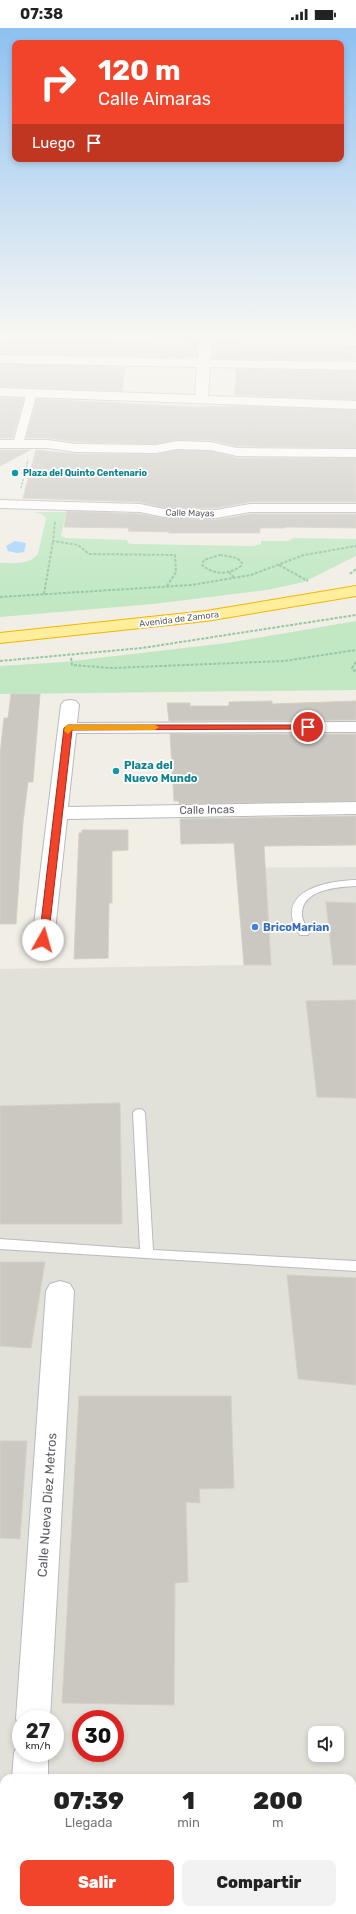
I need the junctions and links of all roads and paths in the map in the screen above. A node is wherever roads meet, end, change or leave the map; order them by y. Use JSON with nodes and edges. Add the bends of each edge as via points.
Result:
{"nodes":[{"id":1,"x":28,"y":422,"type":"edge"},
{"id":2,"x":0,"y":444,"type":"edge"},
{"id":3,"x":25,"y":444,"type":"junction"},
{"id":4,"x":356,"y":453,"type":"edge"},
{"id":5,"x":0,"y":504,"type":"edge"},
{"id":6,"x":17,"y":504,"type":"junction"},
{"id":7,"x":56,"y":507,"type":"junction"},
{"id":8,"x":356,"y":508,"type":"edge"},
{"id":9,"x":52,"y":541,"type":"junction"},
{"id":10,"x":356,"y":546,"type":"edge"},
{"id":11,"x":279,"y":564,"type":"junction"},
{"id":12,"x":228,"y":572,"type":"junction"},
{"id":13,"x":234,"y":578,"type":"junction"},
{"id":14,"x":356,"y":581,"type":"edge"},
{"id":15,"x":166,"y":586,"type":"junction"},
{"id":16,"x":317,"y":591,"type":"junction"},
{"id":17,"x":356,"y":591,"type":"edge"},
{"id":18,"x":44,"y":594,"type":"junction"},
{"id":19,"x":0,"y":597,"type":"edge"},
{"id":20,"x":356,"y":604,"type":"edge"},
{"id":21,"x":356,"y":615,"type":"edge"},
{"id":22,"x":0,"y":638,"type":"edge"},
{"id":23,"x":0,"y":650,"type":"edge"},
{"id":24,"x":356,"y":650,"type":"edge"},
{"id":25,"x":71,"y":658,"type":"dead end"},
{"id":26,"x":0,"y":661,"type":"edge"},
{"id":27,"x":356,"y":662,"type":"edge"},
{"id":28,"x":356,"y":673,"type":"edge"},
{"id":29,"x":70,"y":705,"type":"dead end"},
{"id":30,"x":356,"y":727,"type":"edge"},
{"id":31,"x":68,"y":728,"type":"junction"},
{"id":32,"x":356,"y":808,"type":"edge"},
{"id":33,"x":58,"y":813,"type":"junction"},
{"id":34,"x":356,"y":883,"type":"edge"},
{"id":35,"x":304,"y":933,"type":"dead end"},
{"id":36,"x":43,"y":940,"type":"dead end"},
{"id":37,"x":139,"y":1113,"type":"dead end"},
{"id":38,"x":0,"y":1244,"type":"edge"},
{"id":39,"x":147,"y":1254,"type":"junction"},
{"id":40,"x":356,"y":1266,"type":"edge"},
{"id":41,"x":60,"y":1291,"type":"dead end"},
{"id":42,"x":34,"y":1710,"type":"edge"},
{"id":43,"x":31,"y":1762,"type":"edge"},
{"id":44,"x":30,"y":1774,"type":"edge"}],
"edges":[{"from":1,"to":3,"type":"street"},
{"from":2,"to":3,"type":"street"},
{"from":3,"to":4,"type":"street","via":[[142,449],[177,445],[211,446],[237,452]]},
{"from":3,"to":6,"type":"path"},
{"from":5,"to":6,"type":"street","name":"Calle Mayas"},
{"from":6,"to":7,"type":"street","name":"Calle Mayas"},
{"from":7,"to":8,"type":"street","name":"Calle Mayas","via":[[140,508],[164,513],[216,514],[250,508]]},
{"from":7,"to":9,"type":"path"},
{"from":9,"to":15,"type":"path","via":[[84,547],[89,554],[175,555],[176,572]]},
{"from":9,"to":18,"type":"path"},
{"from":10,"to":11,"type":"path","via":[[304,554]]},
{"from":11,"to":13,"type":"path","via":[[251,575]]},
{"from":11,"to":16,"type":"path"},
{"from":12,"to":12,"type":"path","via":[[242,566],[240,561],[232,556],[220,555],[202,562],[209,570]]},
{"from":12,"to":13,"type":"path"},
{"from":13,"to":15,"type":"path","via":[[192,585]]},
{"from":14,"to":16,"type":"highway"},
{"from":15,"to":18,"type":"path"},
{"from":16,"to":17,"type":"highway","name":"Avenida de Zamora"},
{"from":16,"to":22,"type":"highway","name":"Avenida de Zamora","via":[[206,616]]},
{"from":18,"to":19,"type":"path"},
{"from":20,"to":23,"type":"highway","name":"Avenida de Zamora","via":[[144,637]]},
{"from":21,"to":26,"type":"path","via":[[142,648]]},
{"from":24,"to":25,"type":"path","via":[[284,661],[112,668],[72,665]]},
{"from":27,"to":28,"type":"path","via":[[352,668]]},
{"from":29,"to":31,"type":"street"},
{"from":30,"to":31,"type":"street"},
{"from":31,"to":33,"type":"street"},
{"from":32,"to":33,"type":"street","name":"Calle Incas"},
{"from":33,"to":36,"type":"street"},
{"from":34,"to":35,"type":"lane","via":[[337,883],[315,889],[300,901],[296,914]]},
{"from":37,"to":39,"type":"lane"},
{"from":38,"to":39,"type":"lane"},
{"from":39,"to":40,"type":"lane"},
{"from":41,"to":42,"type":"street","name":"Calle Nueva Diez Metros"},
{"from":43,"to":44,"type":"street"}]}
